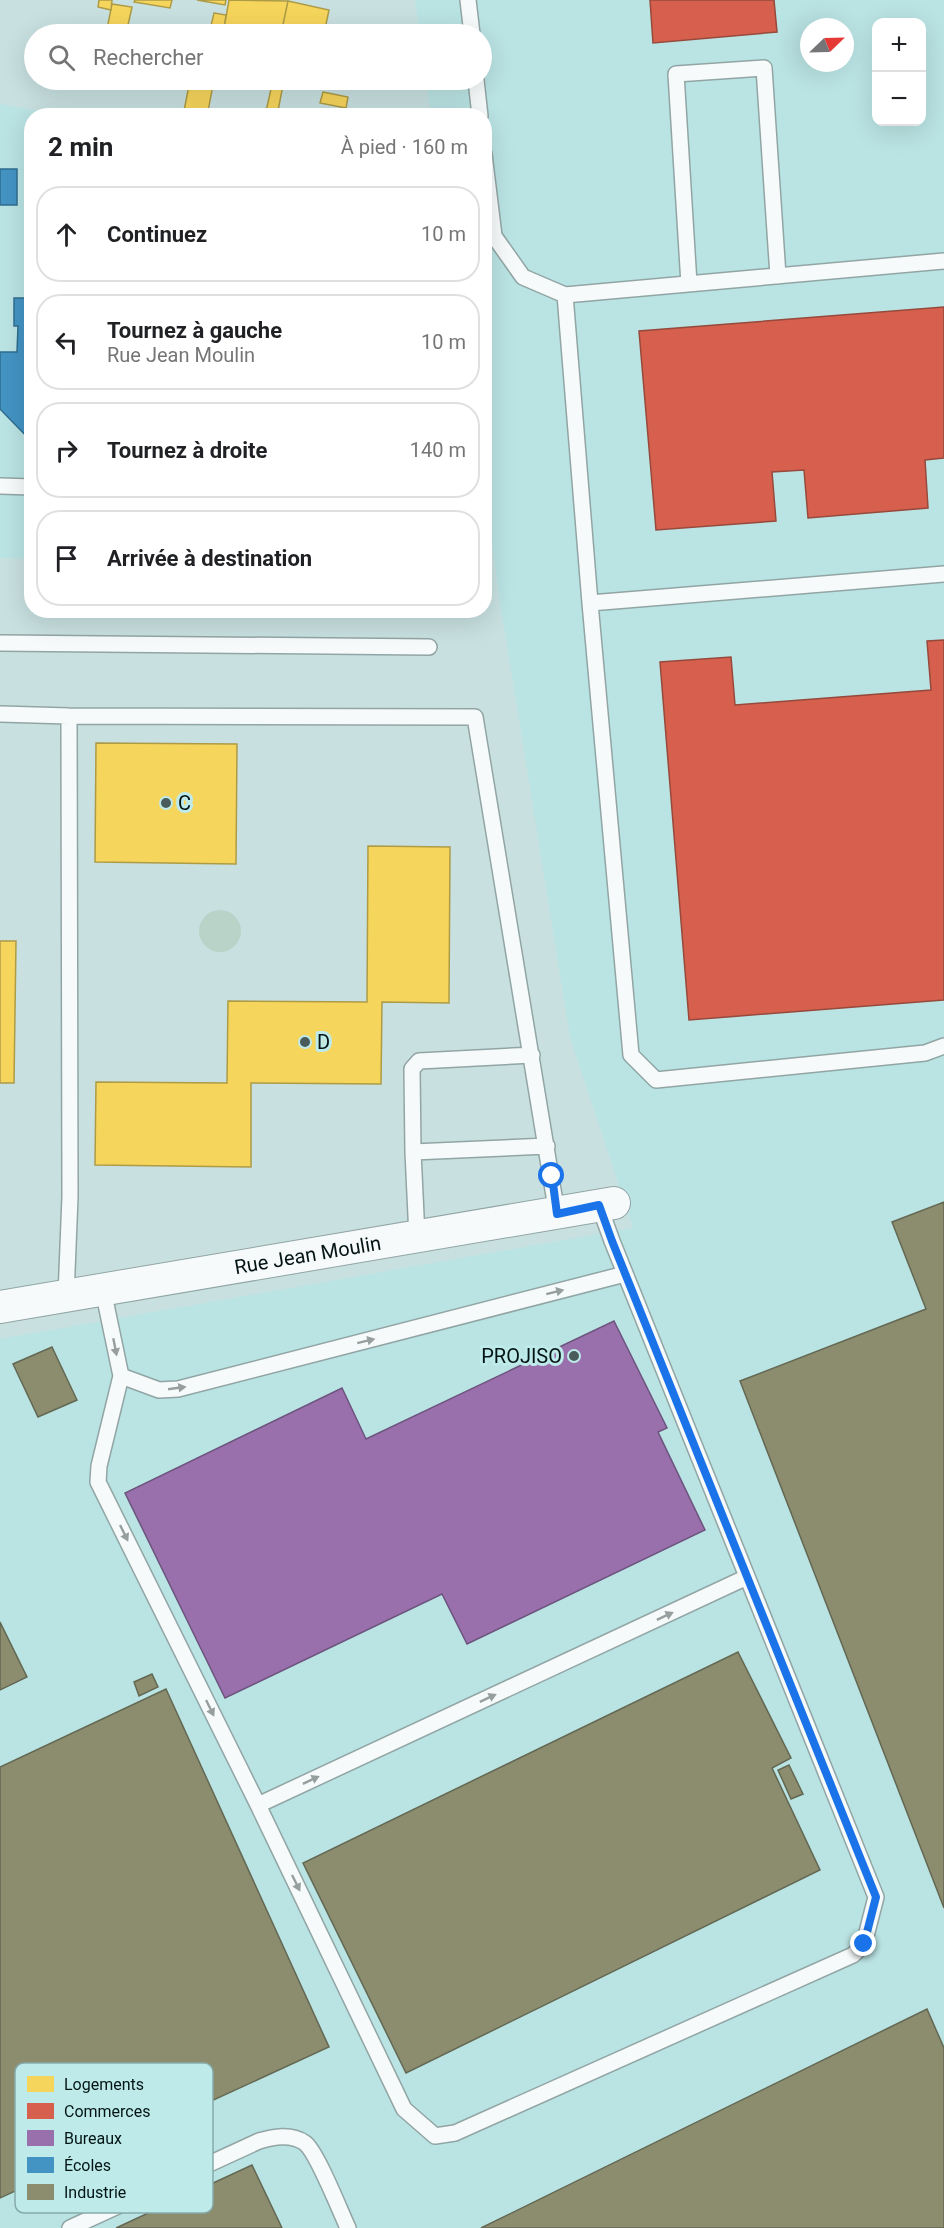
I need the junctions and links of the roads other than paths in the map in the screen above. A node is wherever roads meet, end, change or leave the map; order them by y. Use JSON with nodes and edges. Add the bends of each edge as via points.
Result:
{"nodes":[{"id":1,"x":468,"y":0,"type":"edge"},
{"id":2,"x":471,"y":24,"type":"edge"},
{"id":3,"x":477,"y":90,"type":"edge"},
{"id":4,"x":479,"y":108,"type":"edge"},
{"id":5,"x":492,"y":220,"type":"edge"},
{"id":6,"x":944,"y":261,"type":"edge"},
{"id":7,"x":778,"y":276,"type":"junction"},
{"id":8,"x":689,"y":284,"type":"junction"},
{"id":9,"x":565,"y":295,"type":"junction"},
{"id":10,"x":0,"y":486,"type":"edge"},
{"id":11,"x":24,"y":487,"type":"edge"},
{"id":12,"x":944,"y":574,"type":"edge"},
{"id":13,"x":590,"y":603,"type":"junction"},
{"id":14,"x":0,"y":643,"type":"edge"},
{"id":15,"x":429,"y":647,"type":"dead end"},
{"id":16,"x":0,"y":714,"type":"edge"},
{"id":17,"x":69,"y":716,"type":"junction"},
{"id":18,"x":944,"y":1046,"type":"edge"},
{"id":19,"x":532,"y":1055,"type":"junction"},
{"id":20,"x":547,"y":1146,"type":"junction"},
{"id":21,"x":412,"y":1152,"type":"junction"},
{"id":22,"x":607,"y":1204,"type":"joint"},
{"id":23,"x":557,"y":1214,"type":"junction"},
{"id":24,"x":417,"y":1237,"type":"junction"},
{"id":25,"x":625,"y":1274,"type":"junction"},
{"id":26,"x":103,"y":1290,"type":"junction"},
{"id":27,"x":66,"y":1296,"type":"junction"},
{"id":28,"x":0,"y":1307,"type":"edge"},
{"id":29,"x":121,"y":1376,"type":"junction"},
{"id":30,"x":747,"y":1577,"type":"junction"},
{"id":31,"x":258,"y":1804,"type":"junction"},
{"id":32,"x":213,"y":2163,"type":"edge"},
{"id":33,"x":103,"y":2213,"type":"edge"},
{"id":34,"x":70,"y":2228,"type":"edge"},
{"id":35,"x":348,"y":2228,"type":"edge"}],
"edges":[{"from":1,"to":2,"type":"lane"},
{"from":3,"to":4,"type":"lane"},
{"from":5,"to":9,"type":"lane","via":[[494,236],[523,277]]},
{"from":6,"to":7,"type":"lane"},
{"from":7,"to":8,"type":"lane"},
{"from":7,"to":8,"type":"lane","via":[[764,68],[676,74]]},
{"from":8,"to":9,"type":"lane"},
{"from":9,"to":13,"type":"lane"},
{"from":10,"to":11,"type":"lane"},
{"from":12,"to":13,"type":"lane"},
{"from":13,"to":18,"type":"lane","via":[[631,1055],[656,1080],[925,1053]]},
{"from":14,"to":15,"type":"lane"},
{"from":16,"to":17,"type":"lane"},
{"from":17,"to":19,"type":"lane","via":[[475,717]]},
{"from":17,"to":27,"type":"lane","via":[[70,1197]]},
{"from":19,"to":20,"type":"lane"},
{"from":19,"to":21,"type":"lane","via":[[419,1061],[412,1069]]},
{"from":20,"to":21,"type":"lane"},
{"from":20,"to":23,"type":"lane"},
{"from":21,"to":24,"type":"lane"},
{"from":22,"to":23,"type":"street","name":"Rue Jean Moulin"},
{"from":22,"to":25,"type":"lane"},
{"from":23,"to":24,"type":"street","name":"Rue Jean Moulin"},
{"from":24,"to":26,"type":"street","name":"Rue Jean Moulin"},
{"from":29,"to":25,"type":"lane","one_way":true,"via":[[159,1389],[178,1389]]},
{"from":25,"to":30,"type":"lane"},
{"from":26,"to":27,"type":"street","name":"Rue Jean Moulin"},
{"from":26,"to":29,"type":"lane","one_way":true},
{"from":27,"to":28,"type":"street","name":"Rue Jean Moulin"},
{"from":29,"to":31,"type":"lane","one_way":true,"via":[[98,1482]]},
{"from":31,"to":30,"type":"lane","one_way":true},
{"from":31,"to":30,"type":"lane","one_way":true,"via":[[404,2109],[435,2136],[455,2133],[853,1955],[864,1944],[876,1897]]},
{"from":32,"to":35,"type":"lane","via":[[278,2136],[304,2143],[314,2155]]},
{"from":33,"to":34,"type":"lane"}]}
